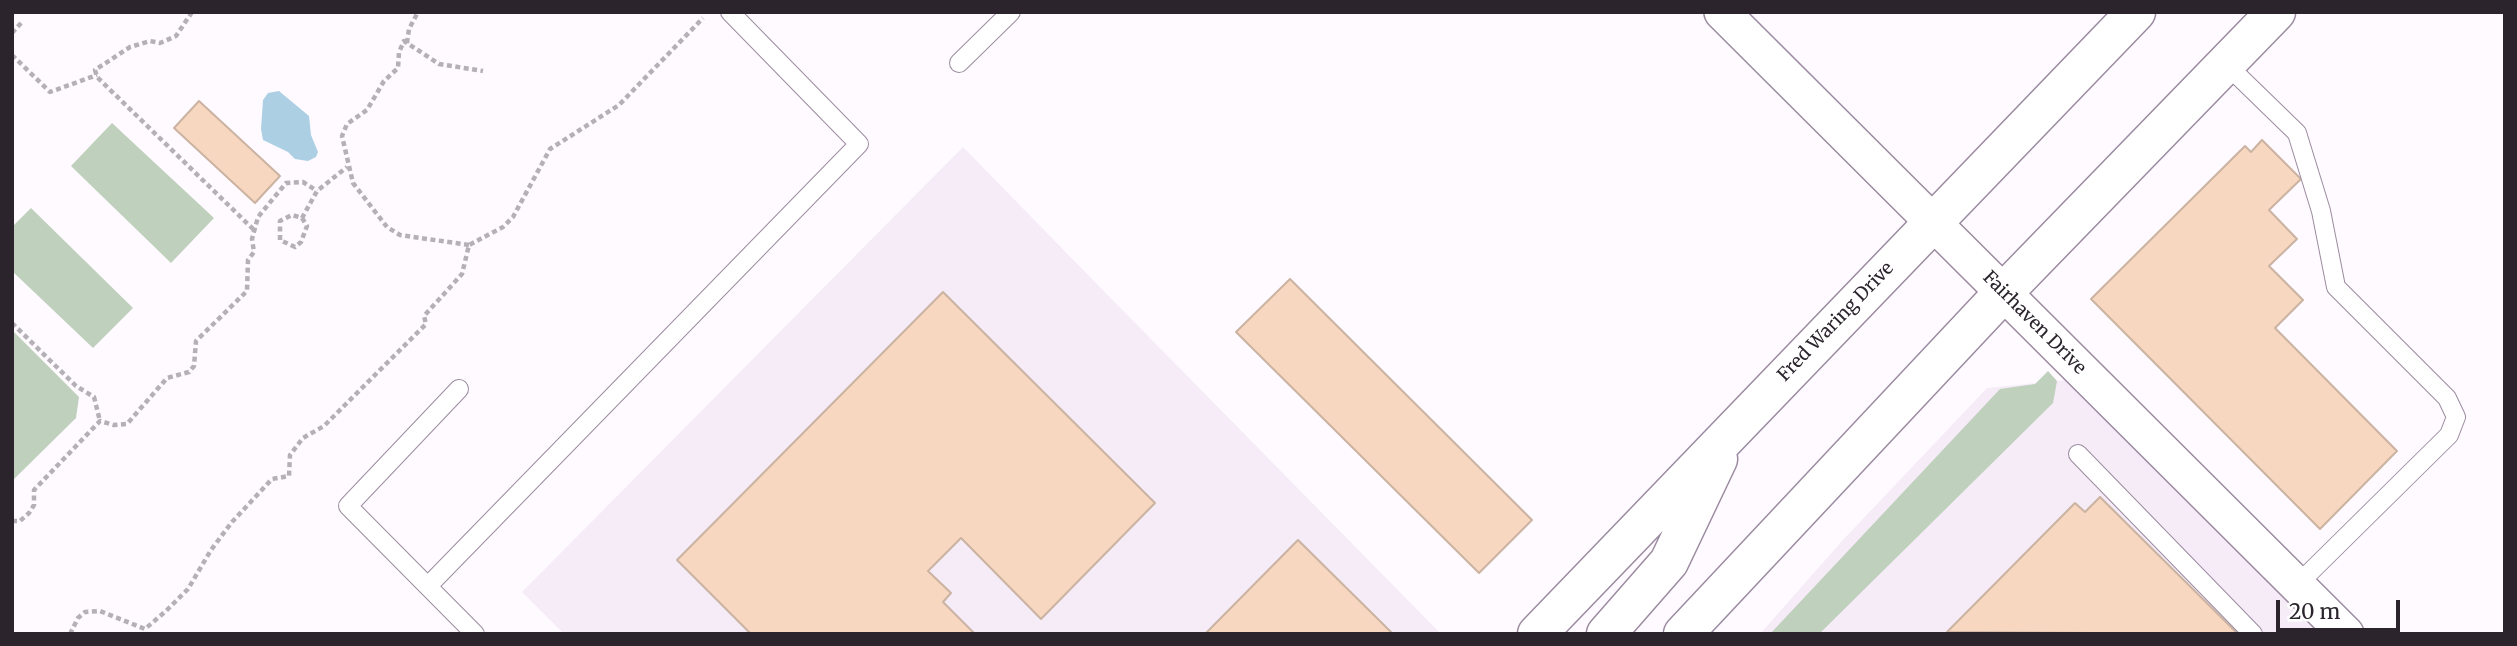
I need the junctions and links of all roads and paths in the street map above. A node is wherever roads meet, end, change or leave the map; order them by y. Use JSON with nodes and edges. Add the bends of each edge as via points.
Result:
{"nodes":[{"id":1,"x":192,"y":12,"type":"edge"},
{"id":2,"x":418,"y":12,"type":"edge"},
{"id":3,"x":708,"y":12,"type":"edge"},
{"id":4,"x":730,"y":12,"type":"edge"},
{"id":5,"x":1011,"y":12,"type":"edge"},
{"id":6,"x":1722,"y":12,"type":"edge"},
{"id":7,"x":2136,"y":12,"type":"edge"},
{"id":8,"x":2276,"y":12,"type":"edge"},
{"id":9,"x":22,"y":22,"type":"dead end"},
{"id":10,"x":12,"y":33,"type":"edge"},
{"id":11,"x":407,"y":43,"type":"junction"},
{"id":12,"x":12,"y":55,"type":"edge"},
{"id":13,"x":959,"y":63,"type":"dead end"},
{"id":14,"x":2226,"y":64,"type":"junction"},
{"id":15,"x":483,"y":71,"type":"dead end"},
{"id":16,"x":97,"y":75,"type":"junction"},
{"id":17,"x":347,"y":167,"type":"junction"},
{"id":18,"x":317,"y":191,"type":"junction"},
{"id":19,"x":302,"y":218,"type":"junction"},
{"id":20,"x":1931,"y":222,"type":"junction"},
{"id":21,"x":254,"y":230,"type":"junction"},
{"id":22,"x":468,"y":245,"type":"junction"},
{"id":23,"x":2004,"y":292,"type":"junction"},
{"id":24,"x":12,"y":323,"type":"edge"},
{"id":25,"x":459,"y":389,"type":"dead end"},
{"id":26,"x":100,"y":421,"type":"junction"},
{"id":27,"x":1733,"y":429,"type":"junction"},
{"id":28,"x":2078,"y":454,"type":"dead end"},
{"id":29,"x":12,"y":521,"type":"edge"},
{"id":30,"x":2297,"y":585,"type":"junction"},
{"id":31,"x":428,"y":586,"type":"junction"},
{"id":32,"x":70,"y":634,"type":"edge"},
{"id":33,"x":475,"y":634,"type":"edge"},
{"id":34,"x":1537,"y":634,"type":"edge"},
{"id":35,"x":1606,"y":634,"type":"edge"},
{"id":36,"x":1683,"y":634,"type":"edge"},
{"id":37,"x":2253,"y":634,"type":"edge"},
{"id":38,"x":2346,"y":634,"type":"edge"}],
"edges":[{"from":1,"to":16,"type":"path","via":[[176,36],[130,47],[95,70]]},
{"from":2,"to":11,"type":"path"},
{"from":3,"to":22,"type":"path","via":[[620,105],[550,149],[513,216],[503,227]]},
{"from":4,"to":31,"type":"lane","via":[[859,144]]},
{"from":5,"to":13,"type":"lane"},
{"from":6,"to":20,"type":"street","name":"Fairhaven Drive"},
{"from":7,"to":20,"type":"main road","name":"Fred Waring Drive"},
{"from":8,"to":14,"type":"main road"},
{"from":9,"to":10,"type":"path"},
{"from":11,"to":15,"type":"path","via":[[439,64]]},
{"from":11,"to":17,"type":"path","via":[[404,41],[398,52],[398,68],[384,81],[367,110],[347,124],[342,136]]},
{"from":12,"to":16,"type":"path","via":[[50,92]]},
{"from":14,"to":23,"type":"main road"},
{"from":14,"to":30,"type":"lane","via":[[2297,133],[2321,211],[2336,287],[2447,398],[2456,417],[2449,435]]},
{"from":16,"to":21,"type":"path"},
{"from":17,"to":18,"type":"path"},
{"from":17,"to":22,"type":"path","via":[[353,183],[387,227],[400,235]]},
{"from":18,"to":19,"type":"path"},
{"from":18,"to":21,"type":"path","via":[[303,182],[286,183],[258,217]]},
{"from":19,"to":19,"type":"path","via":[[292,215],[280,221],[280,240],[295,247],[301,242],[307,226]]},
{"from":20,"to":23,"type":"street","name":"Fairhaven Drive"},
{"from":20,"to":27,"type":"main road","name":"Fred Waring Drive"},
{"from":21,"to":26,"type":"path","via":[[247,291],[196,341],[194,366],[178,377],[167,378],[127,424]]},
{"from":22,"to":32,"type":"path","via":[[462,274],[424,316],[426,324],[324,426],[303,438],[290,455],[289,477],[272,479],[232,522],[188,589],[166,611],[145,629],[100,611],[85,612]]},
{"from":23,"to":30,"type":"street","name":"Fairhaven Drive"},
{"from":23,"to":36,"type":"main road"},
{"from":24,"to":26,"type":"path","via":[[76,386],[94,397]]},
{"from":25,"to":31,"type":"lane","via":[[348,506]]},
{"from":26,"to":29,"type":"path","via":[[34,490],[29,513]]},
{"from":27,"to":34,"type":"main road","name":"Fred Waring Drive"},
{"from":27,"to":35,"type":"main road","via":[[1669,562]]},
{"from":28,"to":37,"type":"lane"},
{"from":30,"to":38,"type":"street","name":"Fairhaven Drive"},
{"from":31,"to":33,"type":"lane"}]}
